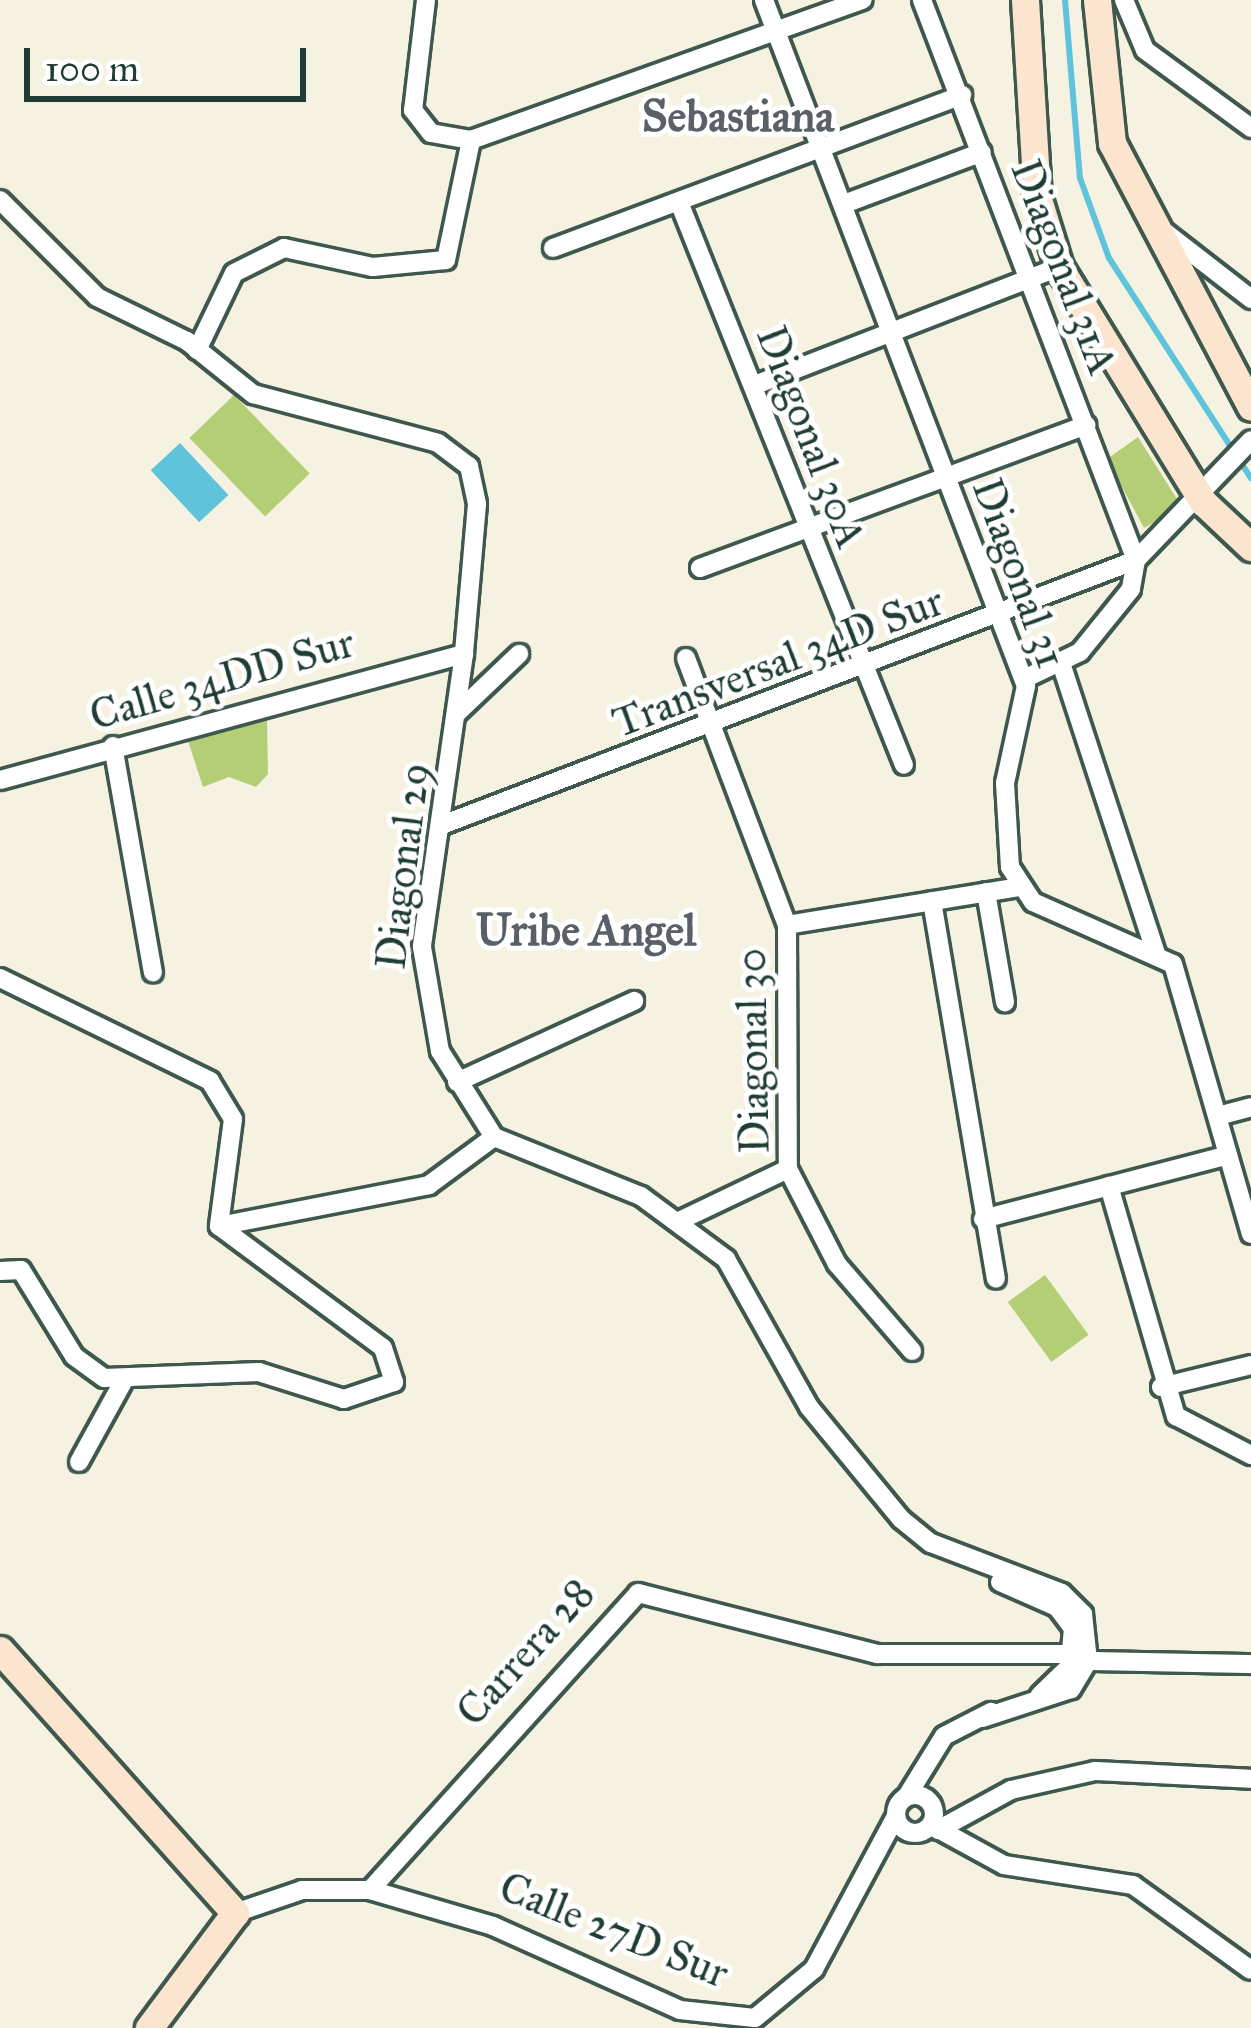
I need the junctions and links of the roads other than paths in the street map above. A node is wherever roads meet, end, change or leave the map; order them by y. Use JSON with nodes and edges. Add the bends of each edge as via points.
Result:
{"nodes":[{"id":1,"x":426,"y":0,"type":"edge"},
{"id":2,"x":764,"y":0,"type":"edge"},
{"id":3,"x":863,"y":0,"type":"edge"},
{"id":4,"x":922,"y":0,"type":"edge"},
{"id":5,"x":1025,"y":0,"type":"edge"},
{"id":6,"x":1096,"y":0,"type":"edge"},
{"id":7,"x":1124,"y":0,"type":"edge"},
{"id":8,"x":777,"y":33,"type":"junction"},
{"id":9,"x":962,"y":95,"type":"junction"},
{"id":10,"x":1251,"y":128,"type":"edge"},
{"id":11,"x":471,"y":140,"type":"junction"},
{"id":12,"x":822,"y":148,"type":"junction"},
{"id":13,"x":982,"y":152,"type":"junction"},
{"id":14,"x":0,"y":200,"type":"edge"},
{"id":15,"x":679,"y":202,"type":"junction"},
{"id":16,"x":844,"y":204,"type":"junction"},
{"id":17,"x":1157,"y":226,"type":"junction"},
{"id":18,"x":553,"y":248,"type":"dead end"},
{"id":19,"x":1059,"y":267,"type":"junction"},
{"id":20,"x":1031,"y":279,"type":"junction"},
{"id":21,"x":1251,"y":299,"type":"edge"},
{"id":22,"x":893,"y":332,"type":"junction"},
{"id":23,"x":197,"y":350,"type":"junction"},
{"id":24,"x":755,"y":385,"type":"junction"},
{"id":25,"x":1251,"y":407,"type":"edge"},
{"id":26,"x":1086,"y":425,"type":"junction"},
{"id":27,"x":1247,"y":446,"type":"edge"},
{"id":28,"x":944,"y":476,"type":"junction"},
{"id":29,"x":1202,"y":502,"type":"junction"},
{"id":30,"x":807,"y":526,"type":"junction"},
{"id":31,"x":1251,"y":548,"type":"edge"},
{"id":32,"x":1136,"y":560,"type":"junction"},
{"id":33,"x":700,"y":568,"type":"dead end"},
{"id":34,"x":1000,"y":616,"type":"junction"},
{"id":35,"x":464,"y":654,"type":"junction"},
{"id":36,"x":519,"y":654,"type":"dead end"},
{"id":37,"x":686,"y":658,"type":"dead end"},
{"id":38,"x":1062,"y":666,"type":"junction"},
{"id":39,"x":861,"y":671,"type":"junction"},
{"id":40,"x":1024,"y":680,"type":"junction"},
{"id":41,"x":457,"y":713,"type":"junction"},
{"id":42,"x":712,"y":728,"type":"junction"},
{"id":43,"x":113,"y":746,"type":"junction"},
{"id":44,"x":904,"y":765,"type":"dead end"},
{"id":45,"x":0,"y":780,"type":"edge"},
{"id":46,"x":442,"y":825,"type":"junction"},
{"id":47,"x":1019,"y":887,"type":"junction"},
{"id":48,"x":986,"y":892,"type":"junction"},
{"id":49,"x":932,"y":901,"type":"junction"},
{"id":50,"x":787,"y":926,"type":"junction"},
{"id":51,"x":1156,"y":953,"type":"junction"},
{"id":52,"x":153,"y":973,"type":"dead end"},
{"id":53,"x":0,"y":977,"type":"edge"},
{"id":54,"x":634,"y":1001,"type":"dead end"},
{"id":55,"x":1005,"y":1002,"type":"dead end"},
{"id":56,"x":457,"y":1082,"type":"junction"},
{"id":57,"x":1251,"y":1107,"type":"edge"},
{"id":58,"x":1218,"y":1116,"type":"junction"},
{"id":59,"x":494,"y":1137,"type":"junction"},
{"id":60,"x":1228,"y":1155,"type":"junction"},
{"id":61,"x":788,"y":1168,"type":"junction"},
{"id":62,"x":1109,"y":1186,"type":"junction"},
{"id":63,"x":983,"y":1220,"type":"junction"},
{"id":64,"x":680,"y":1221,"type":"junction"},
{"id":65,"x":219,"y":1226,"type":"junction"},
{"id":66,"x":1251,"y":1234,"type":"edge"},
{"id":67,"x":0,"y":1270,"type":"edge"},
{"id":68,"x":996,"y":1279,"type":"dead end"},
{"id":69,"x":912,"y":1351,"type":"dead end"},
{"id":70,"x":1251,"y":1365,"type":"edge"},
{"id":71,"x":122,"y":1382,"type":"junction"},
{"id":72,"x":1161,"y":1388,"type":"junction"},
{"id":73,"x":1251,"y":1455,"type":"edge"},
{"id":74,"x":79,"y":1462,"type":"dead end"},
{"id":75,"x":0,"y":1651,"type":"edge"},
{"id":76,"x":1080,"y":1658,"type":"junction"},
{"id":77,"x":1251,"y":1664,"type":"edge"},
{"id":78,"x":1251,"y":1779,"type":"edge"},
{"id":79,"x":915,"y":1796,"type":"junction"},
{"id":80,"x":896,"y":1816,"type":"junction"},
{"id":81,"x":935,"y":1828,"type":"junction"},
{"id":82,"x":911,"y":1832,"type":"junction"},
{"id":83,"x":884,"y":1847,"type":"junction"},
{"id":84,"x":370,"y":1890,"type":"junction"},
{"id":85,"x":235,"y":1913,"type":"junction"},
{"id":86,"x":1251,"y":1970,"type":"edge"},
{"id":87,"x":149,"y":2028,"type":"edge"}],
"edges":[{"from":1,"to":11,"type":"street","via":[[413,110],[431,133]]},
{"from":2,"to":8,"type":"street","name":"Diagonal 31"},
{"from":3,"to":8,"type":"street"},
{"from":4,"to":9,"type":"street","name":"Diagonal 31A"},
{"from":5,"to":19,"type":"main road","via":[[1037,196]]},
{"from":6,"to":17,"type":"main road","via":[[1112,143]]},
{"from":7,"to":10,"type":"street","via":[[1145,50]]},
{"from":8,"to":11,"type":"street"},
{"from":8,"to":12,"type":"street","name":"Diagonal 31"},
{"from":9,"to":12,"type":"street"},
{"from":9,"to":13,"type":"street","name":"Diagonal 31A"},
{"from":11,"to":23,"type":"street","via":[[446,260],[387,268],[284,248],[234,273]]},
{"from":12,"to":15,"type":"street"},
{"from":12,"to":16,"type":"street","name":"Diagonal 31"},
{"from":13,"to":16,"type":"street"},
{"from":13,"to":20,"type":"street","name":"Diagonal 31A"},
{"from":14,"to":23,"type":"street","name":"Diagonal 29","via":[[114,310]]},
{"from":15,"to":18,"type":"street"},
{"from":15,"to":24,"type":"street","name":"Diagonal 30A"},
{"from":16,"to":22,"type":"street","name":"Diagonal 31"},
{"from":17,"to":21,"type":"street"},
{"from":17,"to":25,"type":"main road"},
{"from":19,"to":20,"type":"street"},
{"from":19,"to":29,"type":"main road"},
{"from":20,"to":22,"type":"street"},
{"from":20,"to":26,"type":"street","name":"Diagonal 31A"},
{"from":22,"to":24,"type":"street"},
{"from":22,"to":28,"type":"street","name":"Diagonal 31"},
{"from":23,"to":35,"type":"street","name":"Diagonal 29","via":[[253,394],[438,443],[469,466],[477,504]]},
{"from":24,"to":30,"type":"street","name":"Diagonal 30A"},
{"from":26,"to":28,"type":"street"},
{"from":26,"to":32,"type":"street","name":"Diagonal 31A"},
{"from":27,"to":29,"type":"street"},
{"from":28,"to":30,"type":"street"},
{"from":28,"to":34,"type":"street","name":"Diagonal 31"},
{"from":29,"to":31,"type":"main road"},
{"from":29,"to":32,"type":"street"},
{"from":30,"to":33,"type":"street"},
{"from":30,"to":39,"type":"street","name":"Diagonal 30A"},
{"from":32,"to":34,"type":"street","name":"Transversal 34D Sur"},
{"from":32,"to":38,"type":"street","via":[[1131,589]]},
{"from":34,"to":39,"type":"street","name":"Transversal 34D Sur"},
{"from":34,"to":40,"type":"street","name":"Diagonal 31"},
{"from":35,"to":41,"type":"street","name":"Diagonal 29"},
{"from":35,"to":43,"type":"street","name":"Calle 34DD Sur"},
{"from":36,"to":41,"type":"street"},
{"from":37,"to":42,"type":"street","name":"Diagonal 30"},
{"from":38,"to":40,"type":"street"},
{"from":38,"to":51,"type":"street"},
{"from":39,"to":42,"type":"street","name":"Transversal 34D Sur"},
{"from":39,"to":44,"type":"street","name":"Diagonal 30A"},
{"from":40,"to":47,"type":"street","name":"Diagonal 31","via":[[1005,783]]},
{"from":41,"to":46,"type":"street","name":"Diagonal 29"},
{"from":42,"to":46,"type":"street","name":"Transversal 34D Sur"},
{"from":42,"to":50,"type":"street","name":"Diagonal 30"},
{"from":43,"to":45,"type":"street","name":"Calle 34DD Sur"},
{"from":43,"to":52,"type":"street"},
{"from":46,"to":56,"type":"street","name":"Diagonal 29","via":[[424,996]]},
{"from":47,"to":48,"type":"street"},
{"from":47,"to":51,"type":"street"},
{"from":48,"to":49,"type":"street"},
{"from":48,"to":55,"type":"street"},
{"from":49,"to":50,"type":"street"},
{"from":49,"to":63,"type":"street"},
{"from":50,"to":61,"type":"street","name":"Diagonal 30"},
{"from":51,"to":58,"type":"street","via":[[1180,976]]},
{"from":53,"to":65,"type":"street","via":[[210,1081],[233,1119]]},
{"from":54,"to":56,"type":"street"},
{"from":56,"to":59,"type":"street","name":"Diagonal 29"},
{"from":57,"to":58,"type":"street"},
{"from":58,"to":60,"type":"street"},
{"from":59,"to":64,"type":"street"},
{"from":59,"to":65,"type":"street","via":[[429,1184]]},
{"from":60,"to":62,"type":"street"},
{"from":60,"to":66,"type":"street"},
{"from":61,"to":64,"type":"street"},
{"from":61,"to":69,"type":"street","name":"Diagonal 30","via":[[837,1264]]},
{"from":62,"to":63,"type":"street"},
{"from":62,"to":72,"type":"street"},
{"from":63,"to":68,"type":"street"},
{"from":64,"to":76,"type":"street","via":[[740,1278],[855,1470],[950,1552],[1062,1593],[1089,1630]]},
{"from":65,"to":71,"type":"street","via":[[391,1354],[394,1382],[344,1399],[259,1372]]},
{"from":67,"to":71,"type":"street","via":[[21,1270],[74,1356]]},
{"from":70,"to":72,"type":"street"},
{"from":71,"to":74,"type":"street"},
{"from":72,"to":73,"type":"street","via":[[1176,1415]]},
{"from":75,"to":85,"type":"main road"},
{"from":76,"to":77,"type":"street"},
{"from":76,"to":79,"type":"street","via":[[1058,1699],[944,1736],[923,1765]]},
{"from":76,"to":84,"type":"street","name":"Carrera 28","via":[[877,1654],[638,1593]]},
{"from":78,"to":81,"type":"street","via":[[1095,1772],[1011,1790]]},
{"from":79,"to":80,"type":"street","name":"Calle 27D Sur"},
{"from":79,"to":81,"type":"street"},
{"from":80,"to":82,"type":"street"},
{"from":80,"to":83,"type":"street","name":"Calle 27D Sur"},
{"from":81,"to":82,"type":"street"},
{"from":81,"to":86,"type":"street","via":[[1004,1865],[1133,1885]]},
{"from":82,"to":83,"type":"street"},
{"from":83,"to":84,"type":"street","name":"Calle 27D Sur","via":[[797,1993],[731,2021]]},
{"from":84,"to":85,"type":"street","via":[[302,1890]]},
{"from":85,"to":87,"type":"main road"}]}
